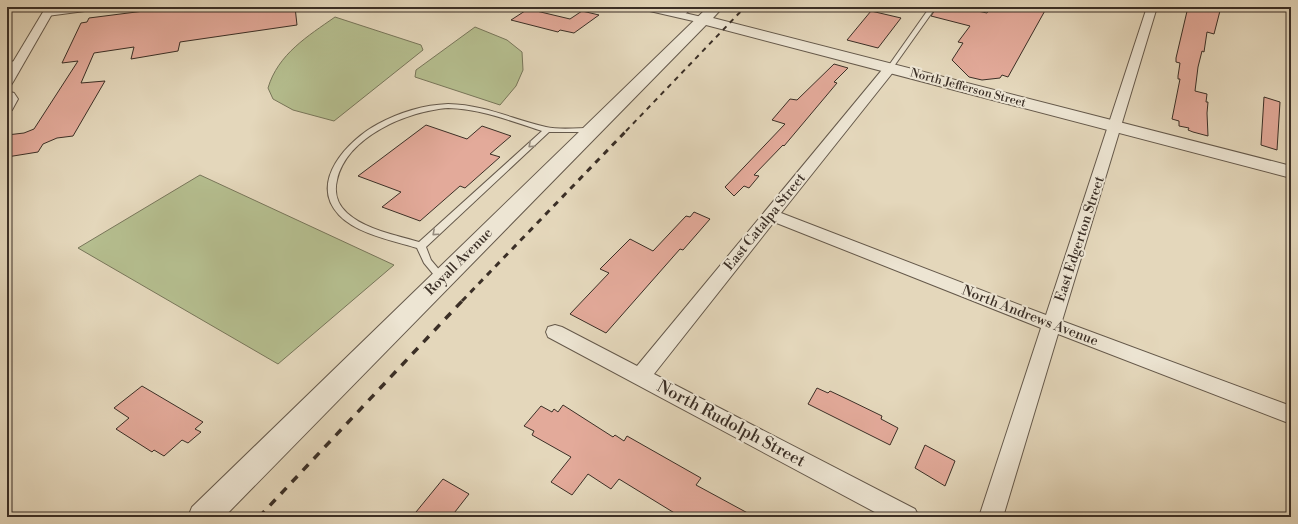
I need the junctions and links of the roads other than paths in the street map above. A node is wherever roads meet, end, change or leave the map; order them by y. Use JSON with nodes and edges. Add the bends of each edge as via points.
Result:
{"nodes":[{"id":1,"x":100,"y":7,"type":"edge"},
{"id":2,"x":645,"y":7,"type":"edge"},
{"id":3,"x":933,"y":7,"type":"edge"},
{"id":4,"x":1152,"y":7,"type":"edge"},
{"id":5,"x":50,"y":10,"type":"edge"},
{"id":6,"x":697,"y":12,"type":"edge"},
{"id":7,"x":19,"y":63,"type":"junction"},
{"id":8,"x":7,"y":64,"type":"edge"},
{"id":9,"x":890,"y":68,"type":"junction"},
{"id":10,"x":7,"y":82,"type":"edge"},
{"id":11,"x":7,"y":93,"type":"edge"},
{"id":12,"x":7,"y":110,"type":"edge"},
{"id":13,"x":1116,"y":126,"type":"junction"},
{"id":14,"x":547,"y":130,"type":"junction"},
{"id":15,"x":592,"y":130,"type":"junction"},
{"id":16,"x":1291,"y":172,"type":"edge"},
{"id":17,"x":770,"y":215,"type":"junction"},
{"id":18,"x":421,"y":246,"type":"junction"},
{"id":19,"x":442,"y":279,"type":"junction"},
{"id":20,"x":1053,"y":325,"type":"junction"},
{"id":21,"x":555,"y":332,"type":"dead end"},
{"id":22,"x":640,"y":377,"type":"junction"},
{"id":23,"x":1291,"y":415,"type":"edge"},
{"id":24,"x":203,"y":517,"type":"edge"},
{"id":25,"x":907,"y":517,"type":"edge"},
{"id":26,"x":992,"y":517,"type":"edge"}],
"edges":[{"from":1,"to":5,"type":"lane"},
{"from":2,"to":6,"type":"street","name":"North Jefferson Street"},
{"from":3,"to":9,"type":"lane"},
{"from":4,"to":13,"type":"street","name":"East Edgerton Street"},
{"from":5,"to":7,"type":"street"},
{"from":6,"to":9,"type":"street","name":"North Jefferson Street"},
{"from":6,"to":15,"type":"street","name":"Royall Avenue"},
{"from":7,"to":8,"type":"lane"},
{"from":7,"to":10,"type":"street"},
{"from":9,"to":13,"type":"street","name":"North Jefferson Street"},
{"from":9,"to":17,"type":"street","name":"East Catalpa Street"},
{"from":11,"to":12,"type":"lane","via":[[12,94],[15,99]]},
{"from":13,"to":16,"type":"street","name":"North Jefferson Street"},
{"from":13,"to":20,"type":"street","name":"East Edgerton Street"},
{"from":14,"to":15,"type":"lane"},
{"from":14,"to":18,"type":"lane","one_way":true},
{"from":14,"to":18,"type":"lane","via":[[477,109],[446,106],[398,119],[373,130],[358,142],[341,161],[334,174],[331,186],[336,206],[353,222]]},
{"from":15,"to":19,"type":"street","name":"Royall Avenue"},
{"from":17,"to":20,"type":"street","name":"North Andrews Avenue"},
{"from":17,"to":22,"type":"street","name":"East Catalpa Street"},
{"from":18,"to":19,"type":"lane","via":[[427,261]]},
{"from":19,"to":24,"type":"street","name":"Royall Avenue"},
{"from":20,"to":23,"type":"street","name":"North Andrews Avenue"},
{"from":20,"to":26,"type":"street","name":"East Edgerton Street"},
{"from":21,"to":22,"type":"street","name":"North Rudolph Street"},
{"from":22,"to":25,"type":"street","name":"North Rudolph Street"}]}
